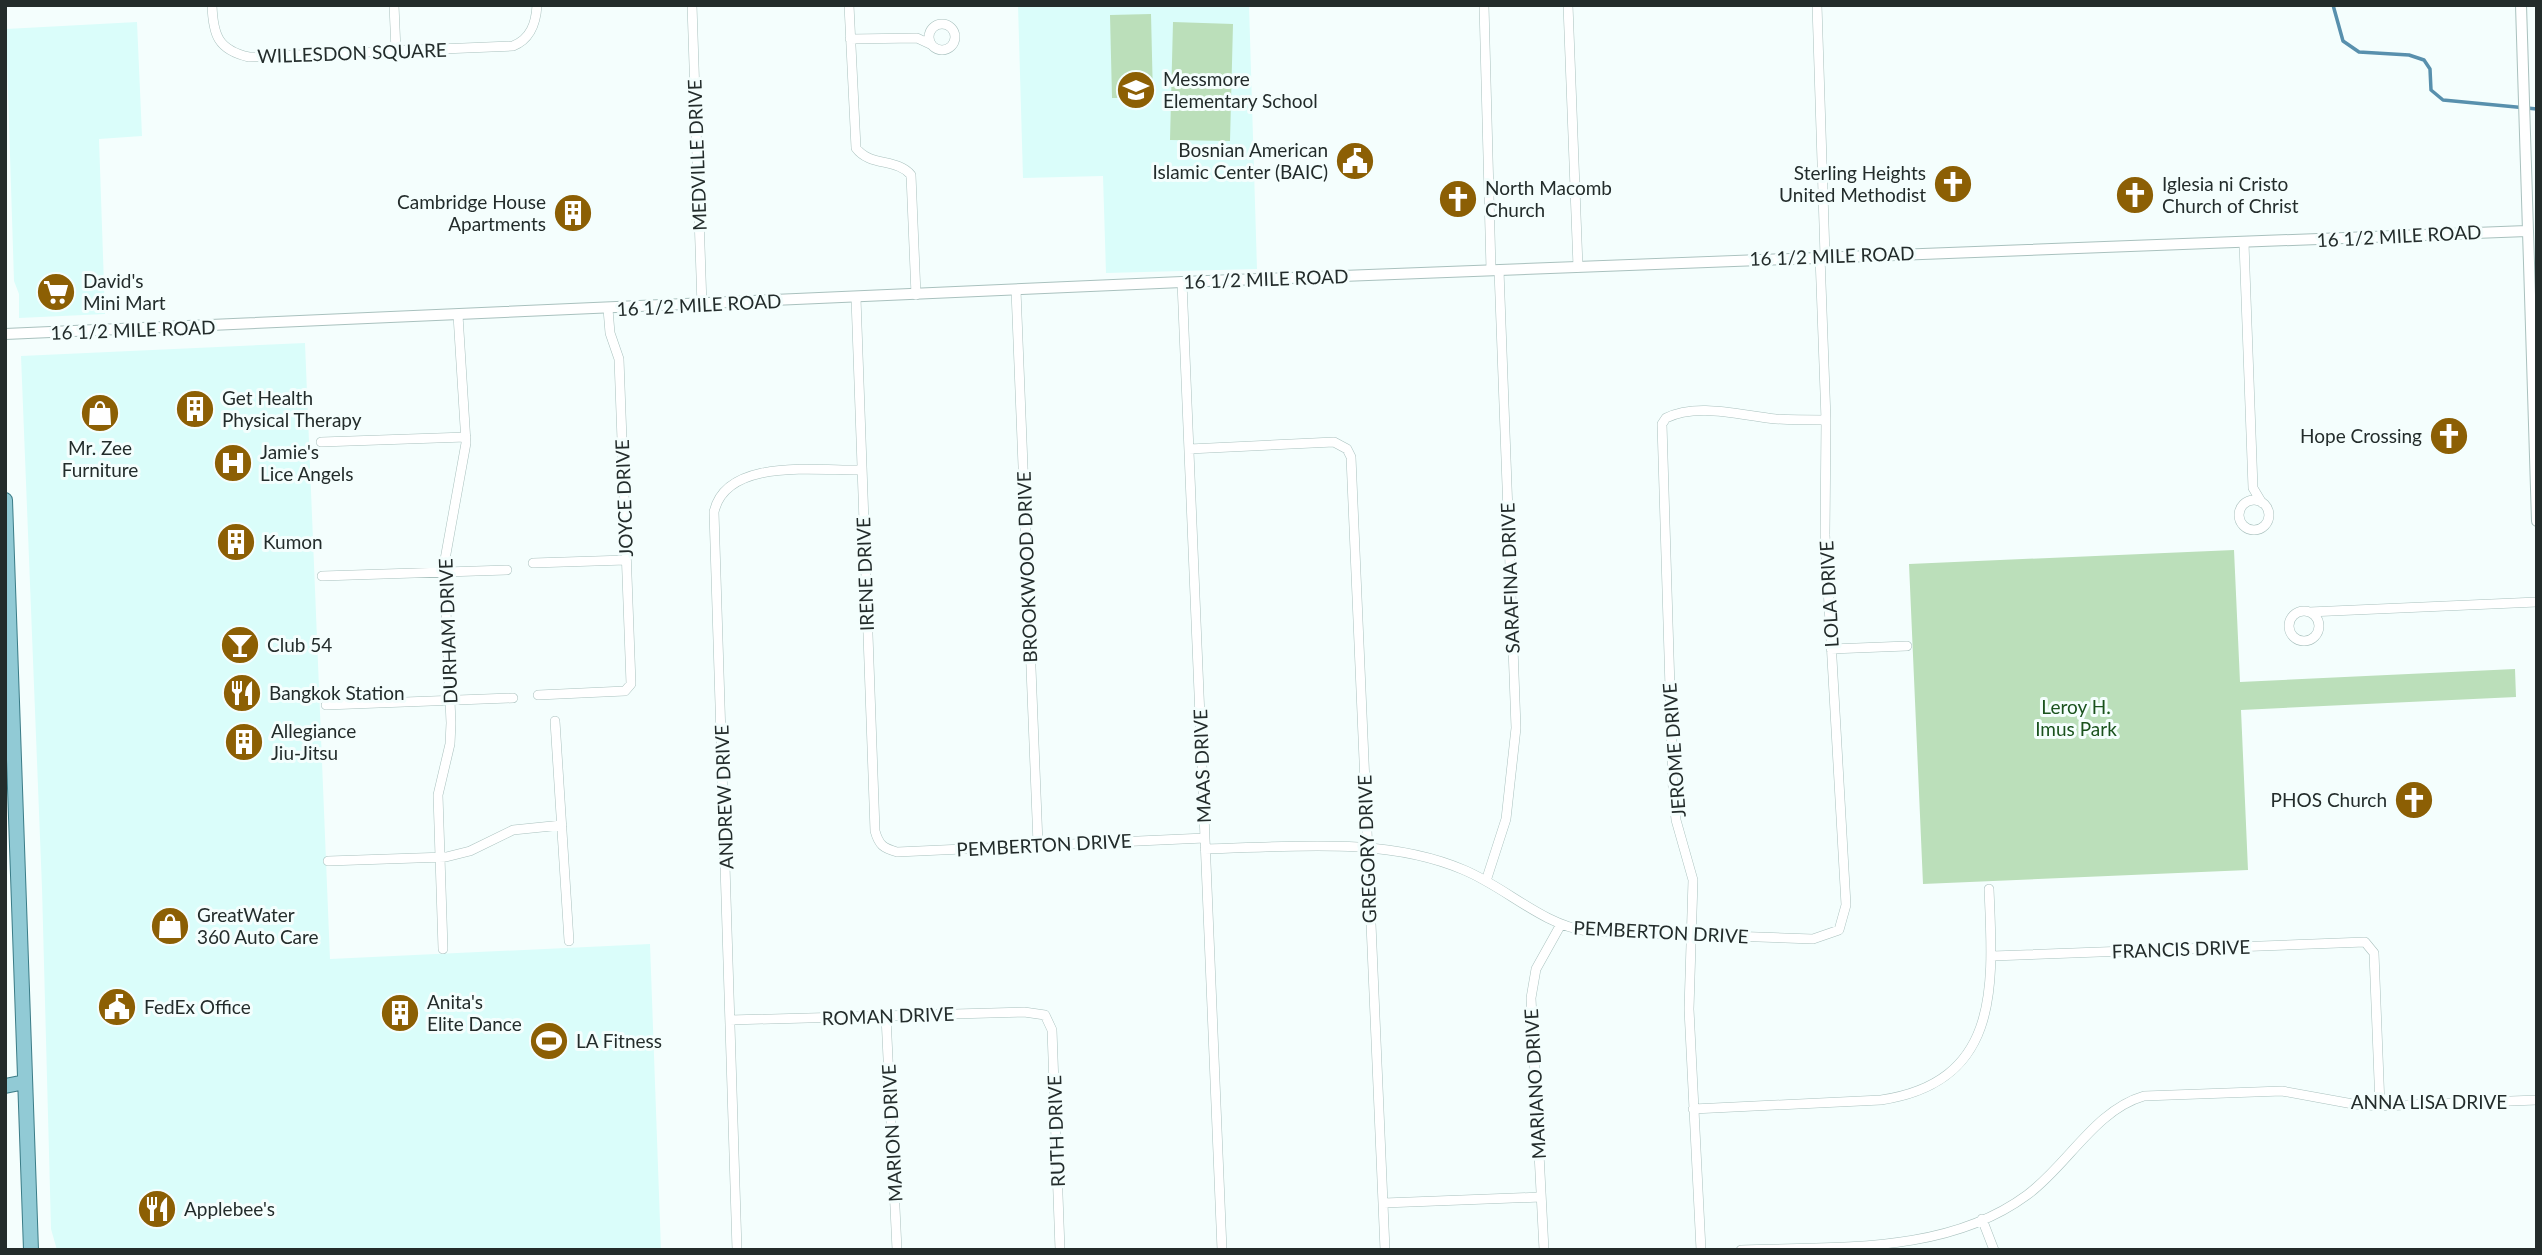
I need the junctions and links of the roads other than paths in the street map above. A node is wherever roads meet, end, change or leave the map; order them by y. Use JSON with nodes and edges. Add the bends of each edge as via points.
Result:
{"nodes":[{"id":1,"x":212,"y":5,"type":"edge"},
{"id":2,"x":394,"y":5,"type":"edge"},
{"id":3,"x":537,"y":5,"type":"edge"},
{"id":4,"x":692,"y":5,"type":"edge"},
{"id":5,"x":849,"y":5,"type":"edge"},
{"id":6,"x":1484,"y":5,"type":"edge"},
{"id":7,"x":1568,"y":5,"type":"edge"},
{"id":8,"x":1817,"y":5,"type":"edge"},
{"id":9,"x":2521,"y":5,"type":"edge"},
{"id":10,"x":931,"y":30,"type":"junction"},
{"id":11,"x":917,"y":38,"type":"junction"},
{"id":12,"x":850,"y":40,"type":"junction"},
{"id":13,"x":932,"y":45,"type":"junction"},
{"id":14,"x":396,"y":51,"type":"junction"},
{"id":15,"x":2527,"y":231,"type":"junction"},
{"id":16,"x":2244,"y":243,"type":"junction"},
{"id":17,"x":1823,"y":256,"type":"junction"},
{"id":18,"x":1578,"y":267,"type":"junction"},
{"id":19,"x":1495,"y":270,"type":"junction"},
{"id":20,"x":1182,"y":282,"type":"junction"},
{"id":21,"x":1016,"y":290,"type":"junction"},
{"id":22,"x":916,"y":295,"type":"junction"},
{"id":23,"x":856,"y":298,"type":"junction"},
{"id":24,"x":702,"y":306,"type":"junction"},
{"id":25,"x":608,"y":309,"type":"junction"},
{"id":26,"x":2533,"y":311,"type":"edge"},
{"id":27,"x":458,"y":315,"type":"junction"},
{"id":28,"x":5,"y":334,"type":"edge"},
{"id":29,"x":1826,"y":420,"type":"junction"},
{"id":30,"x":466,"y":437,"type":"junction"},
{"id":31,"x":321,"y":442,"type":"dead end"},
{"id":32,"x":1189,"y":449,"type":"junction"},
{"id":33,"x":862,"y":470,"type":"junction"},
{"id":34,"x":2253,"y":488,"type":"junction"},
{"id":35,"x":2536,"y":494,"type":"edge"},
{"id":36,"x":5,"y":500,"type":"edge"},
{"id":37,"x":2244,"y":503,"type":"junction"},
{"id":38,"x":2262,"y":503,"type":"junction"},
{"id":39,"x":2537,"y":521,"type":"edge"},
{"id":40,"x":626,"y":560,"type":"junction"},
{"id":41,"x":533,"y":563,"type":"dead end"},
{"id":42,"x":507,"y":570,"type":"dead end"},
{"id":43,"x":445,"y":572,"type":"junction"},
{"id":44,"x":322,"y":576,"type":"dead end"},
{"id":45,"x":2537,"y":602,"type":"edge"},
{"id":46,"x":2329,"y":611,"type":"junction"},
{"id":47,"x":2309,"y":612,"type":"junction"},
{"id":48,"x":2319,"y":627,"type":"junction"},
{"id":49,"x":1907,"y":646,"type":"dead end"},
{"id":50,"x":8,"y":647,"type":"edge"},
{"id":51,"x":1832,"y":649,"type":"junction"},
{"id":52,"x":538,"y":695,"type":"dead end"},
{"id":53,"x":513,"y":698,"type":"dead end"},
{"id":54,"x":450,"y":700,"type":"junction"},
{"id":55,"x":326,"y":705,"type":"dead end"},
{"id":56,"x":555,"y":722,"type":"dead end"},
{"id":57,"x":10,"y":744,"type":"edge"},
{"id":58,"x":562,"y":825,"type":"junction"},
{"id":59,"x":1205,"y":838,"type":"junction"},
{"id":60,"x":1038,"y":844,"type":"junction"},
{"id":61,"x":884,"y":848,"type":"joint"},
{"id":62,"x":1206,"y":849,"type":"junction"},
{"id":63,"x":1368,"y":849,"type":"junction"},
{"id":64,"x":440,"y":857,"type":"junction"},
{"id":65,"x":328,"y":861,"type":"dead end"},
{"id":66,"x":1486,"y":881,"type":"junction"},
{"id":67,"x":1989,"y":889,"type":"dead end"},
{"id":68,"x":1560,"y":926,"type":"junction"},
{"id":69,"x":1839,"y":930,"type":"joint"},
{"id":70,"x":1691,"y":935,"type":"junction"},
{"id":71,"x":569,"y":941,"type":"dead end"},
{"id":72,"x":443,"y":949,"type":"dead end"},
{"id":73,"x":1992,"y":956,"type":"junction"},
{"id":74,"x":1045,"y":1015,"type":"joint"},
{"id":75,"x":886,"y":1016,"type":"junction"},
{"id":76,"x":730,"y":1020,"type":"junction"},
{"id":77,"x":25,"y":1082,"type":"junction"},
{"id":78,"x":5,"y":1086,"type":"edge"},
{"id":79,"x":2537,"y":1100,"type":"edge"},
{"id":80,"x":2380,"y":1106,"type":"junction"},
{"id":81,"x":1693,"y":1109,"type":"junction"},
{"id":82,"x":1541,"y":1197,"type":"junction"},
{"id":83,"x":1384,"y":1203,"type":"junction"},
{"id":84,"x":1982,"y":1219,"type":"junction"},
{"id":85,"x":1849,"y":1247,"type":"edge"},
{"id":86,"x":31,"y":1250,"type":"edge"},
{"id":87,"x":737,"y":1250,"type":"edge"},
{"id":88,"x":897,"y":1250,"type":"edge"},
{"id":89,"x":1060,"y":1250,"type":"edge"},
{"id":90,"x":1222,"y":1250,"type":"edge"},
{"id":91,"x":1385,"y":1250,"type":"edge"},
{"id":92,"x":1544,"y":1250,"type":"edge"},
{"id":93,"x":1701,"y":1250,"type":"edge"},
{"id":94,"x":1741,"y":1250,"type":"edge"},
{"id":95,"x":1994,"y":1250,"type":"edge"}],
"edges":[{"from":1,"to":14,"type":"street","name":"WILLESDON SQUARE","via":[[215,36],[235,54]]},
{"from":2,"to":14,"type":"street"},
{"from":3,"to":14,"type":"street","name":"WILLESDON SQUARE","via":[[526,38],[505,47]]},
{"from":4,"to":24,"type":"street","name":"MEDVILLE DRIVE"},
{"from":5,"to":12,"type":"street"},
{"from":6,"to":19,"type":"street","name":"SARAFINA DRIVE"},
{"from":7,"to":18,"type":"street"},
{"from":8,"to":17,"type":"street","name":"LOLA DRIVE"},
{"from":9,"to":15,"type":"street"},
{"from":10,"to":11,"type":"street"},
{"from":10,"to":13,"type":"street"},
{"from":10,"to":13,"type":"street","via":[[946,25],[954,34],[947,48]]},
{"from":11,"to":12,"type":"street"},
{"from":11,"to":13,"type":"street"},
{"from":12,"to":22,"type":"street","via":[[856,148],[869,160],[901,167],[911,175]]},
{"from":15,"to":16,"type":"street","name":"16 1/2 MILE ROAD"},
{"from":15,"to":26,"type":"street"},
{"from":16,"to":17,"type":"street","name":"16 1/2 MILE ROAD"},
{"from":16,"to":34,"type":"street"},
{"from":17,"to":18,"type":"street","name":"16 1/2 MILE ROAD"},
{"from":17,"to":29,"type":"street","name":"LOLA DRIVE"},
{"from":18,"to":19,"type":"street","name":"16 1/2 MILE ROAD"},
{"from":19,"to":20,"type":"street","name":"16 1/2 MILE ROAD"},
{"from":19,"to":66,"type":"street","name":"SARAFINA DRIVE","via":[[1516,728],[1506,819]]},
{"from":20,"to":21,"type":"street","name":"16 1/2 MILE ROAD"},
{"from":20,"to":32,"type":"street","name":"MAAS DRIVE"},
{"from":21,"to":22,"type":"street","name":"16 1/2 MILE ROAD"},
{"from":21,"to":60,"type":"street","name":"BROOKWOOD DRIVE"},
{"from":22,"to":23,"type":"street","name":"16 1/2 MILE ROAD"},
{"from":23,"to":24,"type":"street","name":"16 1/2 MILE ROAD"},
{"from":23,"to":33,"type":"street","name":"IRENE DRIVE"},
{"from":24,"to":25,"type":"street","name":"16 1/2 MILE ROAD"},
{"from":25,"to":27,"type":"street","name":"16 1/2 MILE ROAD"},
{"from":25,"to":40,"type":"street","name":"JOYCE DRIVE","via":[[619,359]]},
{"from":26,"to":35,"type":"street"},
{"from":27,"to":28,"type":"street","name":"16 1/2 MILE ROAD"},
{"from":27,"to":30,"type":"street","name":"DURHAM DRIVE"},
{"from":29,"to":51,"type":"street","name":"LOLA DRIVE","via":[[1825,535]]},
{"from":29,"to":70,"type":"street","name":"JEROME DRIVE","via":[[1681,413],[1666,418],[1660,434],[1673,788],[1676,820],[1693,880]]},
{"from":30,"to":31,"type":"street"},
{"from":30,"to":43,"type":"street","name":"DURHAM DRIVE"},
{"from":32,"to":59,"type":"street","name":"MAAS DRIVE"},
{"from":32,"to":63,"type":"street","name":"GREGORY DRIVE","via":[[1322,442],[1347,449],[1352,466]]},
{"from":33,"to":61,"type":"street","name":"IRENE DRIVE","via":[[875,831]]},
{"from":33,"to":76,"type":"street","name":"ANDREW DRIVE","via":[[748,475],[733,481],[715,504]]},
{"from":34,"to":37,"type":"street"},
{"from":34,"to":38,"type":"street"},
{"from":35,"to":39,"type":"street"},
{"from":36,"to":50,"type":"main road"},
{"from":37,"to":38,"type":"street"},
{"from":37,"to":38,"type":"street","via":[[2240,521],[2252,530],[2268,520]]},
{"from":40,"to":41,"type":"street"},
{"from":40,"to":52,"type":"street","name":"JOYCE DRIVE","via":[[629,689]]},
{"from":42,"to":43,"type":"street"},
{"from":43,"to":44,"type":"street"},
{"from":43,"to":54,"type":"street","name":"DURHAM DRIVE"},
{"from":45,"to":46,"type":"street"},
{"from":46,"to":47,"type":"street"},
{"from":46,"to":48,"type":"street"},
{"from":47,"to":48,"type":"street"},
{"from":47,"to":48,"type":"street","via":[[2292,618],[2292,636],[2301,641],[2311,639]]},
{"from":49,"to":51,"type":"street"},
{"from":50,"to":57,"type":"main road"},
{"from":51,"to":69,"type":"street","name":"LOLA DRIVE","via":[[1846,905]]},
{"from":53,"to":54,"type":"street"},
{"from":54,"to":55,"type":"street"},
{"from":54,"to":64,"type":"street","name":"DURHAM DRIVE","via":[[450,744],[438,795]]},
{"from":56,"to":58,"type":"street"},
{"from":57,"to":77,"type":"main road"},
{"from":58,"to":64,"type":"street","via":[[513,830],[470,851]]},
{"from":58,"to":71,"type":"street"},
{"from":59,"to":60,"type":"street","name":"PEMBERTON DRIVE"},
{"from":59,"to":62,"type":"street","name":"MAAS DRIVE"},
{"from":60,"to":61,"type":"street","name":"PEMBERTON DRIVE","via":[[897,852]]},
{"from":62,"to":63,"type":"street","name":"PEMBERTON DRIVE"},
{"from":62,"to":90,"type":"street","name":"MAAS DRIVE"},
{"from":63,"to":66,"type":"street","name":"PEMBERTON DRIVE","via":[[1437,861]]},
{"from":63,"to":83,"type":"street","name":"GREGORY DRIVE"},
{"from":64,"to":65,"type":"street"},
{"from":64,"to":72,"type":"street","name":"DURHAM DRIVE"},
{"from":66,"to":68,"type":"street","name":"PEMBERTON DRIVE"},
{"from":67,"to":73,"type":"street"},
{"from":68,"to":70,"type":"street","name":"PEMBERTON DRIVE"},
{"from":68,"to":82,"type":"street","name":"MARIANO DRIVE","via":[[1536,969],[1531,998]]},
{"from":69,"to":70,"type":"street","name":"PEMBERTON DRIVE","via":[[1813,939]]},
{"from":70,"to":81,"type":"street","name":"JEROME DRIVE"},
{"from":73,"to":80,"type":"street","name":"FRANCIS DRIVE","via":[[2360,941],[2374,953]]},
{"from":73,"to":81,"type":"street","via":[[1990,1002],[1980,1032],[1958,1063],[1925,1087],[1881,1100]]},
{"from":74,"to":75,"type":"street","name":"ROMAN DRIVE"},
{"from":74,"to":89,"type":"street","name":"RUTH DRIVE","via":[[1052,1030]]},
{"from":75,"to":76,"type":"street","name":"ROMAN DRIVE"},
{"from":75,"to":88,"type":"street","name":"MARION DRIVE"},
{"from":76,"to":87,"type":"street","name":"ANDREW DRIVE"},
{"from":77,"to":78,"type":"main road"},
{"from":77,"to":86,"type":"main road"},
{"from":79,"to":80,"type":"street","name":"ANNA LISA DRIVE"},
{"from":80,"to":84,"type":"street","name":"ANNA LISA DRIVE","via":[[2282,1091],[2144,1096],[2110,1114],[2026,1196]]},
{"from":81,"to":93,"type":"street","name":"JEROME DRIVE"},
{"from":82,"to":83,"type":"street"},
{"from":82,"to":92,"type":"street","name":"MARIANO DRIVE"},
{"from":83,"to":91,"type":"street","name":"GREGORY DRIVE"},
{"from":84,"to":85,"type":"street","name":"ANNA LISA DRIVE","via":[[1924,1238]]},
{"from":84,"to":95,"type":"street"},
{"from":85,"to":94,"type":"street","name":"ANNA LISA DRIVE"}]}
